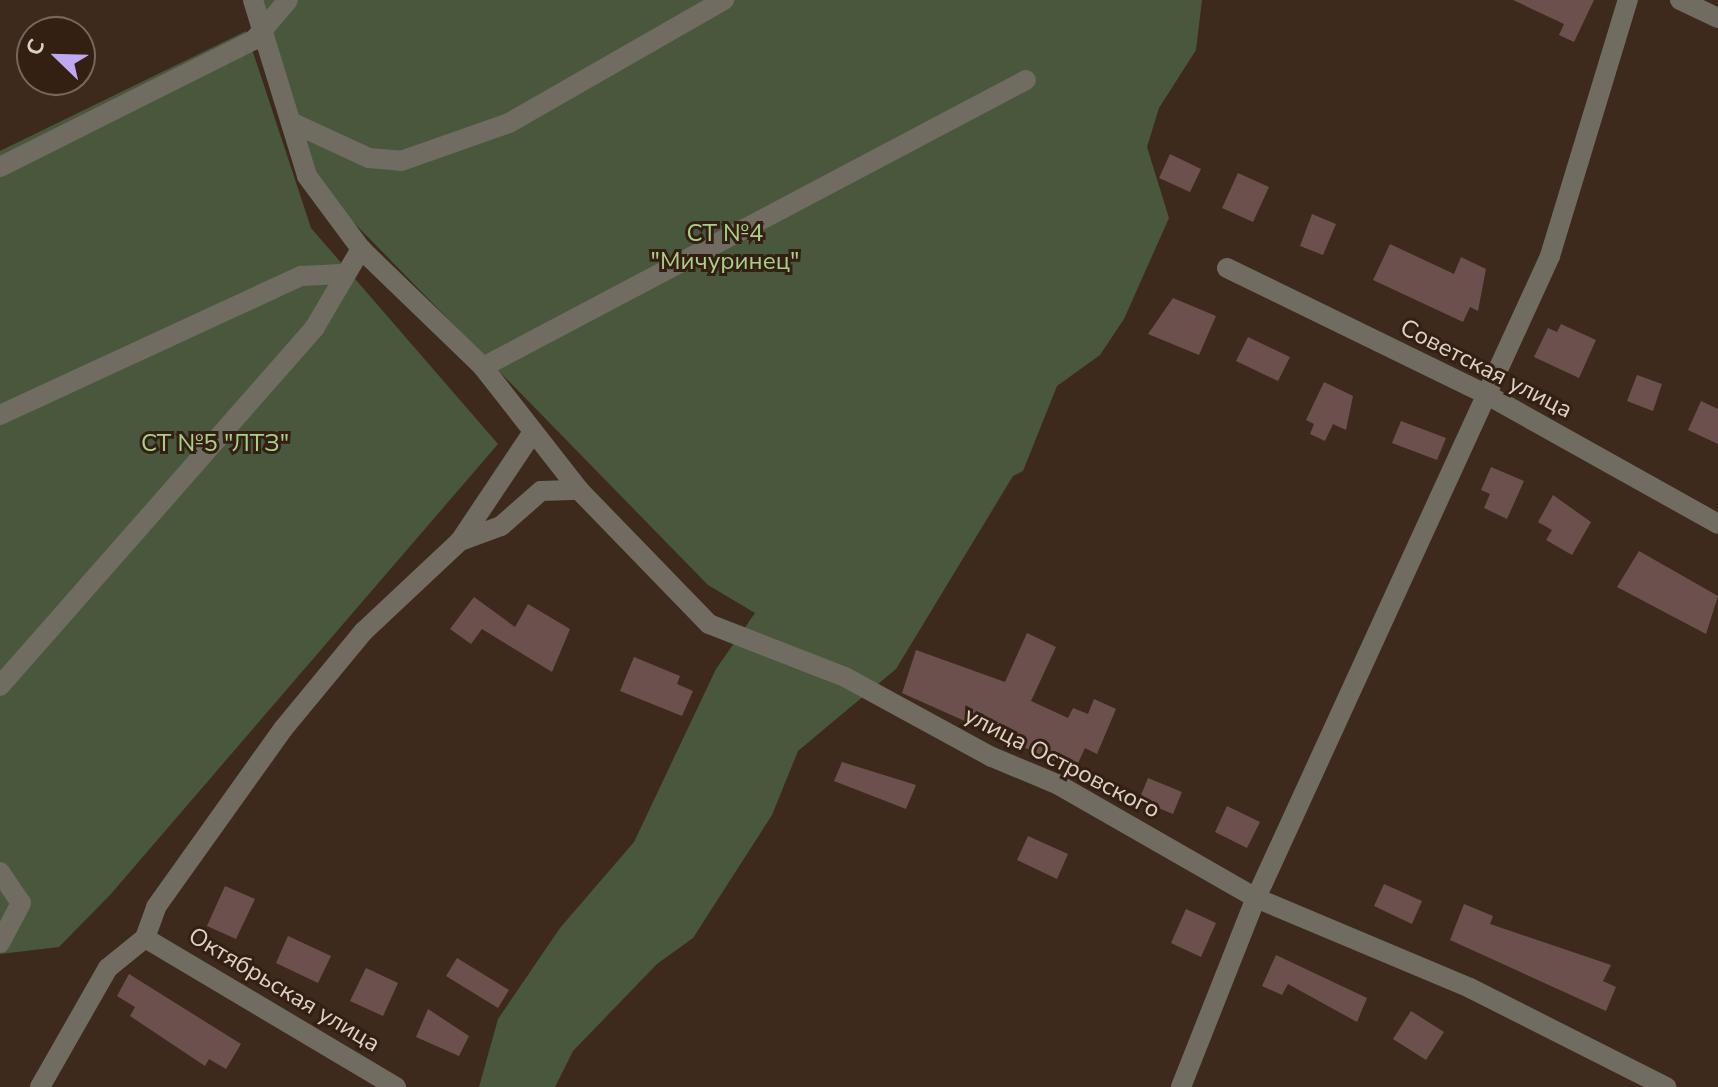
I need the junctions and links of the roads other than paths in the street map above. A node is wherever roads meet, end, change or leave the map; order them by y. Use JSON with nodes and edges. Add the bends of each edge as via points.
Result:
{"nodes":[{"id":1,"x":253,"y":0,"type":"edge"},
{"id":2,"x":288,"y":0,"type":"edge"},
{"id":3,"x":724,"y":0,"type":"edge"},
{"id":4,"x":1628,"y":0,"type":"edge"},
{"id":5,"x":1680,"y":0,"type":"edge"},
{"id":6,"x":1718,"y":18,"type":"edge"},
{"id":7,"x":264,"y":27,"type":"junction"},
{"id":8,"x":1026,"y":80,"type":"dead end"},
{"id":9,"x":291,"y":122,"type":"junction"},
{"id":10,"x":0,"y":167,"type":"edge"},
{"id":11,"x":361,"y":249,"type":"junction"},
{"id":12,"x":1227,"y":268,"type":"dead end"},
{"id":13,"x":342,"y":274,"type":"junction"},
{"id":14,"x":483,"y":367,"type":"junction"},
{"id":15,"x":1491,"y":397,"type":"junction"},
{"id":16,"x":0,"y":415,"type":"edge"},
{"id":17,"x":531,"y":435,"type":"junction"},
{"id":18,"x":579,"y":490,"type":"junction"},
{"id":19,"x":1718,"y":524,"type":"edge"},
{"id":20,"x":460,"y":541,"type":"junction"},
{"id":21,"x":0,"y":686,"type":"edge"},
{"id":22,"x":0,"y":872,"type":"edge"},
{"id":23,"x":1256,"y":898,"type":"junction"},
{"id":24,"x":145,"y":938,"type":"junction"},
{"id":25,"x":0,"y":943,"type":"edge"},
{"id":26,"x":40,"y":1087,"type":"edge"},
{"id":27,"x":396,"y":1087,"type":"edge"},
{"id":28,"x":1181,"y":1087,"type":"edge"},
{"id":29,"x":1666,"y":1087,"type":"edge"}],
"edges":[{"from":1,"to":7,"type":"street","name":"улица Островского"},
{"from":2,"to":7,"type":"street"},
{"from":3,"to":9,"type":"street","via":[[509,123],[401,161],[369,158]]},
{"from":4,"to":15,"type":"street","via":[[1550,256]]},
{"from":5,"to":6,"type":"street"},
{"from":7,"to":9,"type":"street","name":"улица Островского"},
{"from":7,"to":10,"type":"street","via":[[254,40]]},
{"from":8,"to":14,"type":"street"},
{"from":9,"to":11,"type":"street","name":"улица Островского","via":[[307,176]]},
{"from":11,"to":13,"type":"street"},
{"from":11,"to":14,"type":"street","name":"улица Островского"},
{"from":12,"to":15,"type":"street","name":"Советская улица"},
{"from":13,"to":16,"type":"street","via":[[301,276]]},
{"from":13,"to":21,"type":"street","via":[[315,327]]},
{"from":14,"to":17,"type":"street","name":"улица Островского"},
{"from":15,"to":19,"type":"street","name":"Советская улица"},
{"from":15,"to":23,"type":"street"},
{"from":17,"to":18,"type":"street","name":"улица Островского"},
{"from":17,"to":20,"type":"street"},
{"from":18,"to":20,"type":"street","via":[[541,491],[501,526]]},
{"from":18,"to":23,"type":"street","name":"улица Островского","via":[[709,624],[845,677],[992,757],[1057,784]]},
{"from":20,"to":24,"type":"street","via":[[363,632],[283,729],[156,907]]},
{"from":22,"to":25,"type":"street","via":[[21,903]]},
{"from":23,"to":28,"type":"street"},
{"from":23,"to":29,"type":"street","name":"улица Островского","via":[[1470,988]]},
{"from":24,"to":26,"type":"street","via":[[108,968]]},
{"from":24,"to":27,"type":"street","name":"Октябрьская улица"}]}
